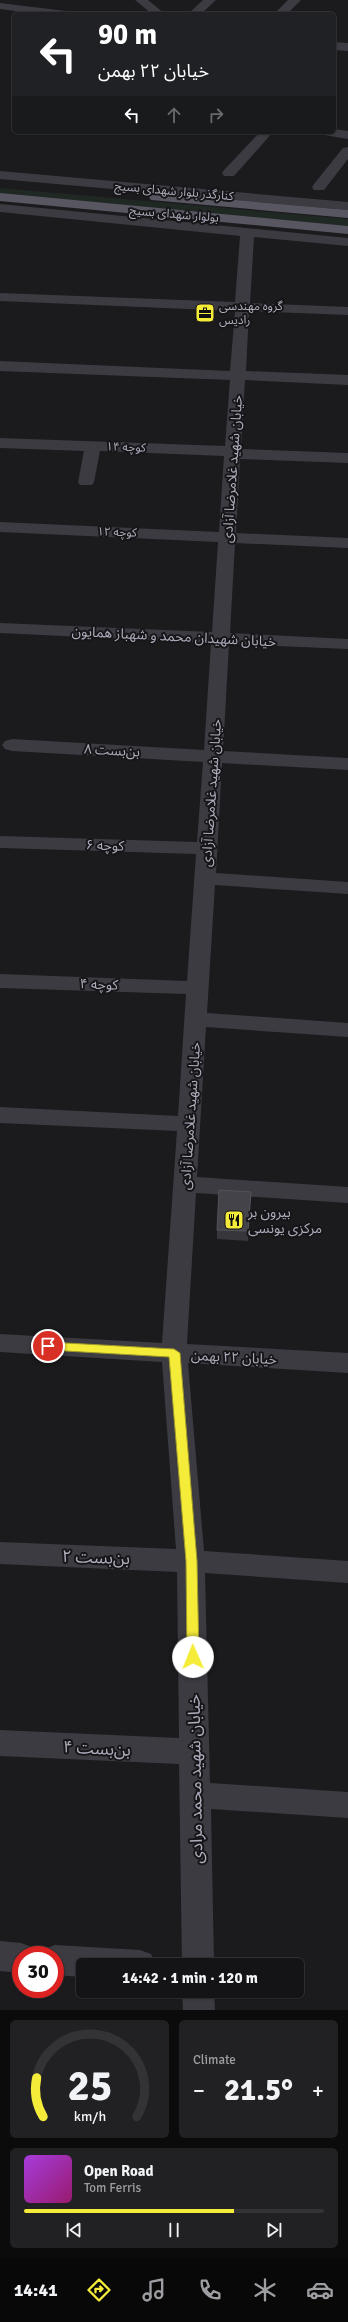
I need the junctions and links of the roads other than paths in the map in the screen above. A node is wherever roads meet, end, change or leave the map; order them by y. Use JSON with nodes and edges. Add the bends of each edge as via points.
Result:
{"nodes":[{"id":1,"x":57,"y":0,"type":"edge"},
{"id":2,"x":141,"y":0,"type":"edge"},
{"id":3,"x":210,"y":0,"type":"edge"},
{"id":4,"x":295,"y":0,"type":"edge"},
{"id":5,"x":0,"y":6,"type":"edge"},
{"id":6,"x":0,"y":9,"type":"edge"},
{"id":7,"x":20,"y":9,"type":"junction"},
{"id":8,"x":49,"y":12,"type":"joint"},
{"id":9,"x":156,"y":12,"type":"edge"},
{"id":10,"x":196,"y":12,"type":"edge"},
{"id":11,"x":282,"y":12,"type":"edge"},
{"id":12,"x":336,"y":133,"type":"edge"},
{"id":13,"x":265,"y":134,"type":"edge"},
{"id":14,"x":348,"y":134,"type":"edge"},
{"id":15,"x":346,"y":157,"type":"edge"},
{"id":16,"x":229,"y":173,"type":"dead end"},
{"id":17,"x":0,"y":175,"type":"edge"},
{"id":18,"x":0,"y":183,"type":"edge"},
{"id":19,"x":319,"y":187,"type":"dead end"},
{"id":20,"x":155,"y":189,"type":"junction"},
{"id":21,"x":0,"y":197,"type":"edge"},
{"id":22,"x":185,"y":199,"type":"junction"},
{"id":23,"x":348,"y":206,"type":"edge"},
{"id":24,"x":0,"y":208,"type":"edge"},
{"id":25,"x":348,"y":214,"type":"edge"},
{"id":26,"x":348,"y":230,"type":"edge"},
{"id":27,"x":247,"y":232,"type":"junction"},
{"id":28,"x":348,"y":242,"type":"edge"},
{"id":29,"x":0,"y":297,"type":"edge"},
{"id":30,"x":242,"y":306,"type":"junction"},
{"id":31,"x":348,"y":311,"type":"edge"},
{"id":32,"x":0,"y":366,"type":"edge"},
{"id":33,"x":238,"y":377,"type":"junction"},
{"id":34,"x":348,"y":380,"type":"edge"},
{"id":35,"x":0,"y":443,"type":"edge"},
{"id":36,"x":93,"y":446,"type":"junction"},
{"id":37,"x":233,"y":452,"type":"junction"},
{"id":38,"x":348,"y":458,"type":"edge"},
{"id":39,"x":86,"y":482,"type":"dead end"},
{"id":40,"x":4,"y":527,"type":"edge"},
{"id":41,"x":227,"y":537,"type":"junction"},
{"id":42,"x":348,"y":543,"type":"edge"},
{"id":43,"x":0,"y":628,"type":"edge"},
{"id":44,"x":221,"y":637,"type":"junction"},
{"id":45,"x":348,"y":644,"type":"edge"},
{"id":46,"x":12,"y":745,"type":"dead end"},
{"id":47,"x":213,"y":755,"type":"junction"},
{"id":48,"x":348,"y":764,"type":"edge"},
{"id":49,"x":2,"y":842,"type":"dead end"},
{"id":50,"x":207,"y":848,"type":"junction"},
{"id":51,"x":205,"y":878,"type":"junction"},
{"id":52,"x":348,"y":888,"type":"edge"},
{"id":53,"x":0,"y":981,"type":"edge"},
{"id":54,"x":198,"y":988,"type":"junction"},
{"id":55,"x":196,"y":1019,"type":"junction"},
{"id":56,"x":348,"y":1030,"type":"edge"},
{"id":57,"x":0,"y":1115,"type":"edge"},
{"id":58,"x":189,"y":1124,"type":"junction"},
{"id":59,"x":185,"y":1184,"type":"junction"},
{"id":60,"x":348,"y":1195,"type":"edge"},
{"id":61,"x":0,"y":1343,"type":"edge"},
{"id":62,"x":174,"y":1353,"type":"junction"},
{"id":63,"x":348,"y":1364,"type":"edge"},
{"id":64,"x":0,"y":1553,"type":"edge"},
{"id":65,"x":192,"y":1561,"type":"junction"},
{"id":66,"x":348,"y":1572,"type":"edge"},
{"id":67,"x":0,"y":1743,"type":"edge"},
{"id":68,"x":195,"y":1752,"type":"junction"},
{"id":69,"x":195,"y":1794,"type":"junction"},
{"id":70,"x":348,"y":1805,"type":"edge"},
{"id":71,"x":0,"y":1956,"type":"edge"},
{"id":72,"x":12,"y":1957,"type":"edge"},
{"id":73,"x":198,"y":1958,"type":"edge"},
{"id":74,"x":64,"y":1961,"type":"edge"},
{"id":75,"x":76,"y":1961,"type":"edge"},
{"id":76,"x":198,"y":1998,"type":"edge"},
{"id":77,"x":199,"y":2010,"type":"edge"}],
"edges":[{"from":1,"to":8,"type":"street"},
{"from":2,"to":9,"type":"street"},
{"from":3,"to":10,"type":"street"},
{"from":4,"to":11,"type":"street"},
{"from":5,"to":7,"type":"street"},
{"from":6,"to":7,"type":"street"},
{"from":7,"to":8,"type":"street"},
{"from":12,"to":14,"type":"street"},
{"from":13,"to":16,"type":"street"},
{"from":15,"to":19,"type":"street"},
{"from":17,"to":20,"type":"street","name":"کنارگذر بلوار شهدای بسیج"},
{"from":18,"to":22,"type":"main road","name":"بولوار شهدای بسیج"},
{"from":20,"to":22,"type":"street"},
{"from":20,"to":23,"type":"street","name":"کنارگذر بلوار شهدای بسیج"},
{"from":21,"to":26,"type":"main road","name":"بولوار شهدای بسیج"},
{"from":22,"to":25,"type":"main road","name":"بولوار شهدای بسیج"},
{"from":24,"to":27,"type":"street"},
{"from":27,"to":28,"type":"street"},
{"from":27,"to":30,"type":"street","name":"خیابان شهید غلامرضا آزادی"},
{"from":29,"to":30,"type":"street"},
{"from":30,"to":31,"type":"street"},
{"from":30,"to":33,"type":"street","name":"خیابان شهید غلامرضا آزادی"},
{"from":32,"to":33,"type":"street"},
{"from":33,"to":34,"type":"street"},
{"from":33,"to":37,"type":"street","name":"خیابان شهید غلامرضا آزادی"},
{"from":35,"to":36,"type":"street","name":"کوچه ۱۴"},
{"from":36,"to":37,"type":"street","name":"کوچه ۱۴"},
{"from":36,"to":39,"type":"street"},
{"from":37,"to":38,"type":"street","name":"کوچه ۱۴"},
{"from":37,"to":41,"type":"street","name":"خیابان شهید غلامرضا آزادی"},
{"from":40,"to":41,"type":"street","name":"کوچه ۱۲"},
{"from":41,"to":42,"type":"street","name":"کوچه ۱۲"},
{"from":41,"to":44,"type":"street","name":"خیابان شهید غلامرضا آزادی"},
{"from":43,"to":44,"type":"street","name":"خیابان شهیدان محمد و شهباز همایون"},
{"from":44,"to":45,"type":"street","name":"خیابان شهیدان محمد و شهباز همایون"},
{"from":44,"to":47,"type":"street","name":"خیابان شهید غلامرضا آزادی"},
{"from":46,"to":47,"type":"street","name":"بن‌بست ۸"},
{"from":47,"to":48,"type":"street","name":"بن‌بست ۸"},
{"from":47,"to":50,"type":"street","name":"خیابان شهید غلامرضا آزادی"},
{"from":49,"to":50,"type":"street","name":"کوچه ۶"},
{"from":50,"to":51,"type":"street","name":"خیابان شهید غلامرضا آزادی"},
{"from":51,"to":52,"type":"street"},
{"from":51,"to":54,"type":"street","name":"خیابان شهید غلامرضا آزادی"},
{"from":53,"to":54,"type":"street","name":"کوچه ۴"},
{"from":54,"to":55,"type":"street","name":"خیابان شهید غلامرضا آزادی"},
{"from":55,"to":56,"type":"street"},
{"from":55,"to":58,"type":"street","name":"خیابان شهید غلامرضا آزادی"},
{"from":57,"to":58,"type":"street"},
{"from":58,"to":59,"type":"street","name":"خیابان شهید غلامرضا آزادی"},
{"from":59,"to":60,"type":"street"},
{"from":59,"to":62,"type":"street","name":"خیابان شهید غلامرضا آزادی"},
{"from":61,"to":62,"type":"street","name":"خیابان ۲۲ بهمن"},
{"from":62,"to":63,"type":"street","name":"خیابان ۲۲ بهمن"},
{"from":62,"to":65,"type":"street","name":"خیابان شهید محمد مرادی"},
{"from":64,"to":65,"type":"street","name":"بن‌بست ۲"},
{"from":65,"to":66,"type":"street","name":"بن‌بست ۲"},
{"from":65,"to":68,"type":"street","name":"خیابان شهید محمد مرادی"},
{"from":67,"to":68,"type":"street","name":"بن‌بست ۴"},
{"from":68,"to":69,"type":"street","name":"خیابان شهید محمد مرادی"},
{"from":69,"to":70,"type":"street"},
{"from":69,"to":73,"type":"street","name":"خیابان شهید محمد مرادی"},
{"from":71,"to":72,"type":"street"},
{"from":74,"to":75,"type":"street"},
{"from":76,"to":77,"type":"street"}]}
